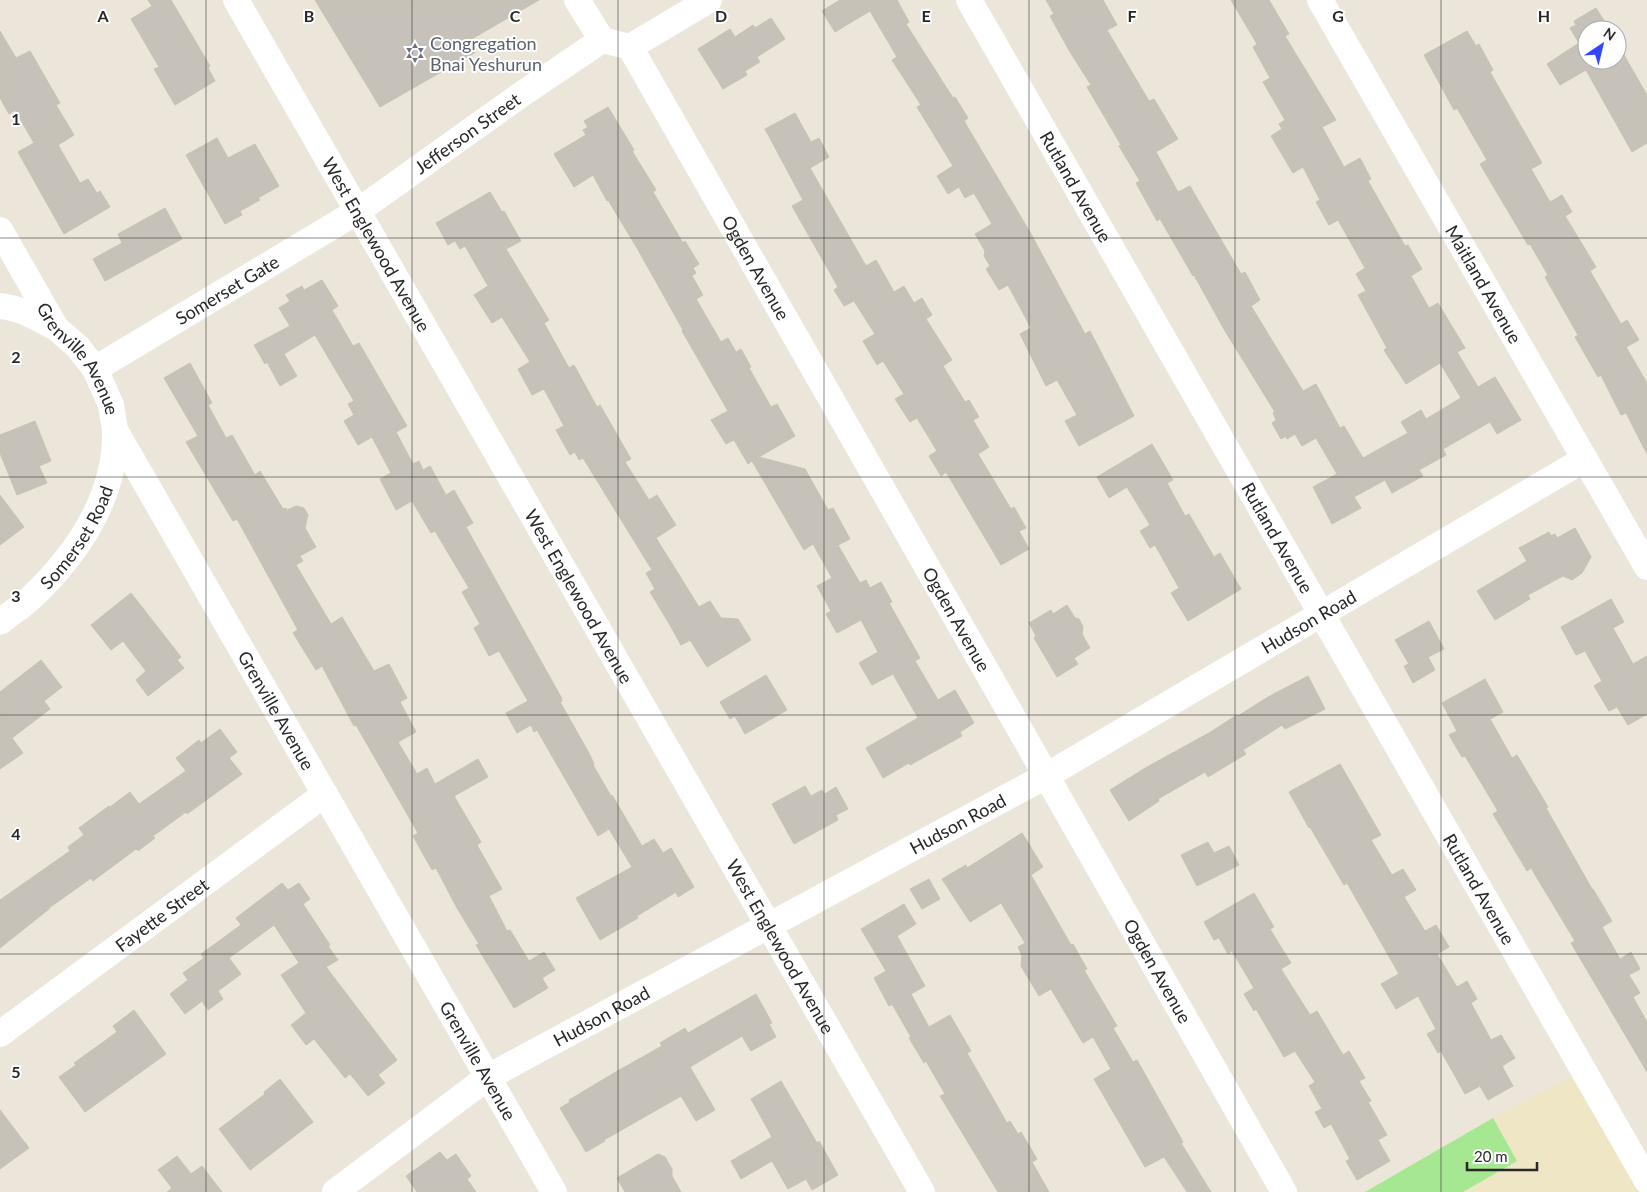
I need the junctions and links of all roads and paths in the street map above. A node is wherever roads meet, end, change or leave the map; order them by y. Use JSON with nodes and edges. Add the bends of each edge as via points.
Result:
{"nodes":[{"id":1,"x":236,"y":0,"type":"edge"},
{"id":2,"x":577,"y":0,"type":"edge"},
{"id":3,"x":708,"y":0,"type":"edge"},
{"id":4,"x":969,"y":0,"type":"edge"},
{"id":5,"x":1320,"y":0,"type":"edge"},
{"id":6,"x":602,"y":40,"type":"junction"},
{"id":7,"x":630,"y":47,"type":"junction"},
{"id":8,"x":358,"y":211,"type":"junction"},
{"id":9,"x":0,"y":230,"type":"edge"},
{"id":10,"x":0,"y":306,"type":"edge"},
{"id":11,"x":56,"y":328,"type":"junction"},
{"id":12,"x":95,"y":369,"type":"junction"},
{"id":13,"x":115,"y":430,"type":"junction"},
{"id":14,"x":1585,"y":459,"type":"junction"},
{"id":15,"x":1647,"y":567,"type":"edge"},
{"id":16,"x":1322,"y":614,"type":"junction"},
{"id":17,"x":0,"y":622,"type":"edge"},
{"id":18,"x":1046,"y":776,"type":"junction"},
{"id":19,"x":325,"y":794,"type":"junction"},
{"id":20,"x":769,"y":926,"type":"junction"},
{"id":21,"x":0,"y":1034,"type":"edge"},
{"id":22,"x":488,"y":1077,"type":"junction"},
{"id":23,"x":1647,"y":1181,"type":"edge"},
{"id":24,"x":335,"y":1192,"type":"edge"},
{"id":25,"x":554,"y":1192,"type":"edge"},
{"id":26,"x":922,"y":1192,"type":"edge"},
{"id":27,"x":1284,"y":1192,"type":"edge"}],
"edges":[{"from":1,"to":8,"type":"street","name":"West Englewood Avenue"},
{"from":2,"to":6,"type":"street"},
{"from":3,"to":7,"type":"street"},
{"from":4,"to":16,"type":"street","name":"Rutland Avenue"},
{"from":5,"to":14,"type":"street","name":"Maitland Avenue"},
{"from":6,"to":7,"type":"street"},
{"from":6,"to":8,"type":"street","name":"Jefferson Street"},
{"from":7,"to":18,"type":"street","name":"Ogden Avenue"},
{"from":8,"to":12,"type":"street","name":"Somerset Gate"},
{"from":8,"to":20,"type":"street","name":"West Englewood Avenue"},
{"from":9,"to":11,"type":"street","name":"Grenville Avenue"},
{"from":10,"to":11,"type":"street","via":[[32,315]]},
{"from":11,"to":12,"type":"street","name":"Grenville Avenue","via":[[78,346]]},
{"from":12,"to":13,"type":"street","name":"Grenville Avenue","via":[[110,404]]},
{"from":13,"to":17,"type":"street","name":"Somerset Road","via":[[112,471],[104,498],[84,536],[58,571],[32,598]]},
{"from":13,"to":19,"type":"street","name":"Grenville Avenue"},
{"from":14,"to":15,"type":"street","name":"Maitland Avenue"},
{"from":14,"to":16,"type":"street","name":"Hudson Road"},
{"from":16,"to":18,"type":"street","name":"Hudson Road"},
{"from":16,"to":23,"type":"street","name":"Rutland Avenue"},
{"from":18,"to":20,"type":"street","name":"Hudson Road"},
{"from":18,"to":27,"type":"street","name":"Ogden Avenue"},
{"from":19,"to":21,"type":"street","name":"Fayette Street"},
{"from":19,"to":22,"type":"street","name":"Grenville Avenue"},
{"from":20,"to":22,"type":"street","name":"Hudson Road"},
{"from":20,"to":26,"type":"street","name":"West Englewood Avenue"},
{"from":22,"to":24,"type":"street","name":"Hudson Road"},
{"from":22,"to":25,"type":"street","name":"Grenville Avenue"}]}
